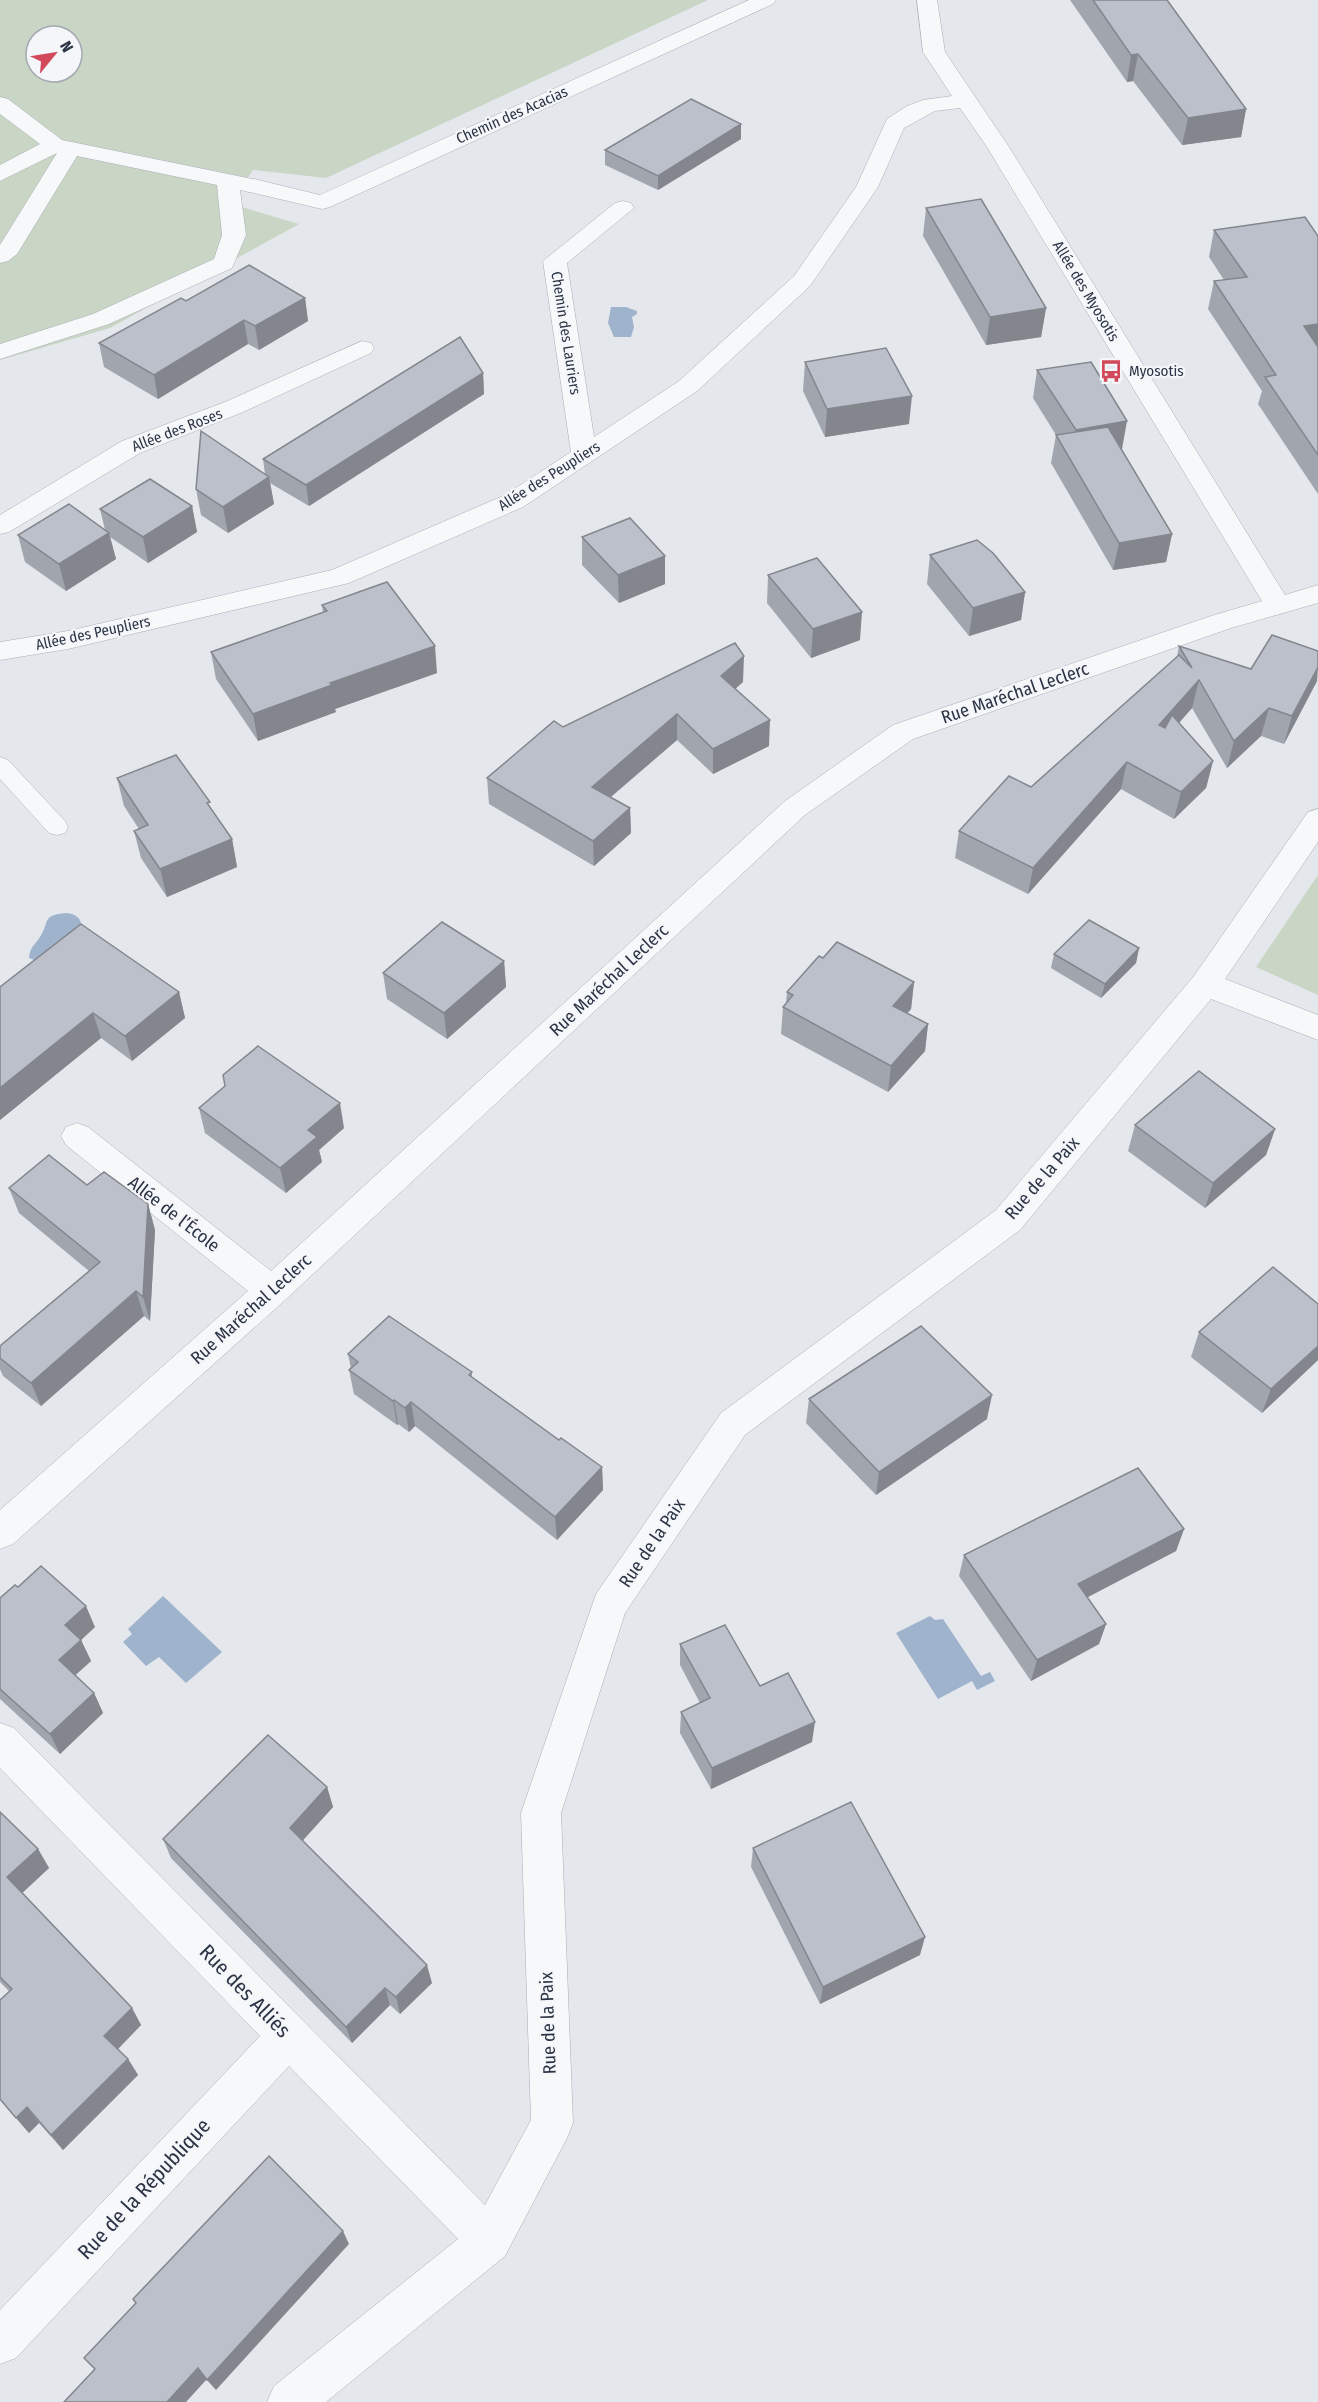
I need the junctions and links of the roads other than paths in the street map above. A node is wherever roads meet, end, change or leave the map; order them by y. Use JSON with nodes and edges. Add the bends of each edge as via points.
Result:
{"nodes":[{"id":1,"x":766,"y":0,"type":"edge"},
{"id":2,"x":927,"y":0,"type":"edge"},
{"id":3,"x":968,"y":99,"type":"junction"},
{"id":4,"x":0,"y":104,"type":"edge"},
{"id":5,"x":63,"y":146,"type":"junction"},
{"id":6,"x":0,"y":174,"type":"edge"},
{"id":7,"x":228,"y":180,"type":"junction"},
{"id":8,"x":623,"y":208,"type":"dead end"},
{"id":9,"x":0,"y":256,"type":"edge"},
{"id":10,"x":362,"y":348,"type":"dead end"},
{"id":11,"x":0,"y":352,"type":"edge"},
{"id":12,"x":584,"y":455,"type":"junction"},
{"id":13,"x":0,"y":526,"type":"edge"},
{"id":14,"x":1318,"y":594,"type":"edge"},
{"id":15,"x":1278,"y":605,"type":"junction"},
{"id":16,"x":0,"y":651,"type":"edge"},
{"id":17,"x":0,"y":765,"type":"edge"},
{"id":18,"x":1318,"y":819,"type":"edge"},
{"id":19,"x":57,"y":827,"type":"dead end"},
{"id":20,"x":1205,"y":984,"type":"junction"},
{"id":21,"x":1318,"y":1028,"type":"edge"},
{"id":22,"x":77,"y":1136,"type":"dead end"},
{"id":23,"x":272,"y":1291,"type":"junction"},
{"id":24,"x":0,"y":1533,"type":"edge"},
{"id":25,"x":0,"y":1741,"type":"edge"},
{"id":26,"x":289,"y":2036,"type":"junction"},
{"id":27,"x":490,"y":2241,"type":"junction"},
{"id":28,"x":0,"y":2342,"type":"edge"},
{"id":29,"x":290,"y":2402,"type":"edge"}],
"edges":[{"from":1,"to":7,"type":"street","name":"Chemin des Acacias","via":[[322,202]]},
{"from":2,"to":3,"type":"street","name":"Allée des Myosotis","via":[[934,52]]},
{"from":3,"to":12,"type":"street","name":"Allée des Peupliers","via":[[931,105],[895,124],[867,187],[802,280],[688,386]]},
{"from":3,"to":15,"type":"street","name":"Allée des Myosotis"},
{"from":4,"to":5,"type":"street"},
{"from":5,"to":6,"type":"street"},
{"from":5,"to":7,"type":"street","name":"Chemin des Acacias"},
{"from":5,"to":9,"type":"street","via":[[9,249]]},
{"from":7,"to":11,"type":"street","via":[[234,235],[224,263],[101,319]]},
{"from":8,"to":12,"type":"street","name":"Chemin des Lauriers","via":[[555,261]]},
{"from":10,"to":13,"type":"street","name":"Allée des Roses","via":[[234,407],[131,447]]},
{"from":12,"to":16,"type":"street","name":"Allée des Peupliers","via":[[514,501],[340,577],[68,640]]},
{"from":14,"to":15,"type":"street","name":"Rue Maréchal Leclerc"},
{"from":15,"to":23,"type":"street","name":"Rue Maréchal Leclerc","via":[[903,732],[795,808]]},
{"from":17,"to":19,"type":"lane"},
{"from":18,"to":20,"type":"street","name":"Rue de la Paix"},
{"from":20,"to":21,"type":"street"},
{"from":20,"to":27,"type":"street","name":"Rue de la Paix","via":[[1008,1220],[733,1424],[609,1606],[541,1813],[552,2123]]},
{"from":22,"to":23,"type":"street","name":"Allée de l’École"},
{"from":23,"to":24,"type":"street","name":"Rue Maréchal Leclerc"},
{"from":25,"to":26,"type":"street","name":"Rue des Alliés"},
{"from":26,"to":27,"type":"street","name":"Rue des Alliés"},
{"from":26,"to":28,"type":"street","name":"Rue de la République"},
{"from":27,"to":29,"type":"street","name":"Rue de la Paix"}]}
